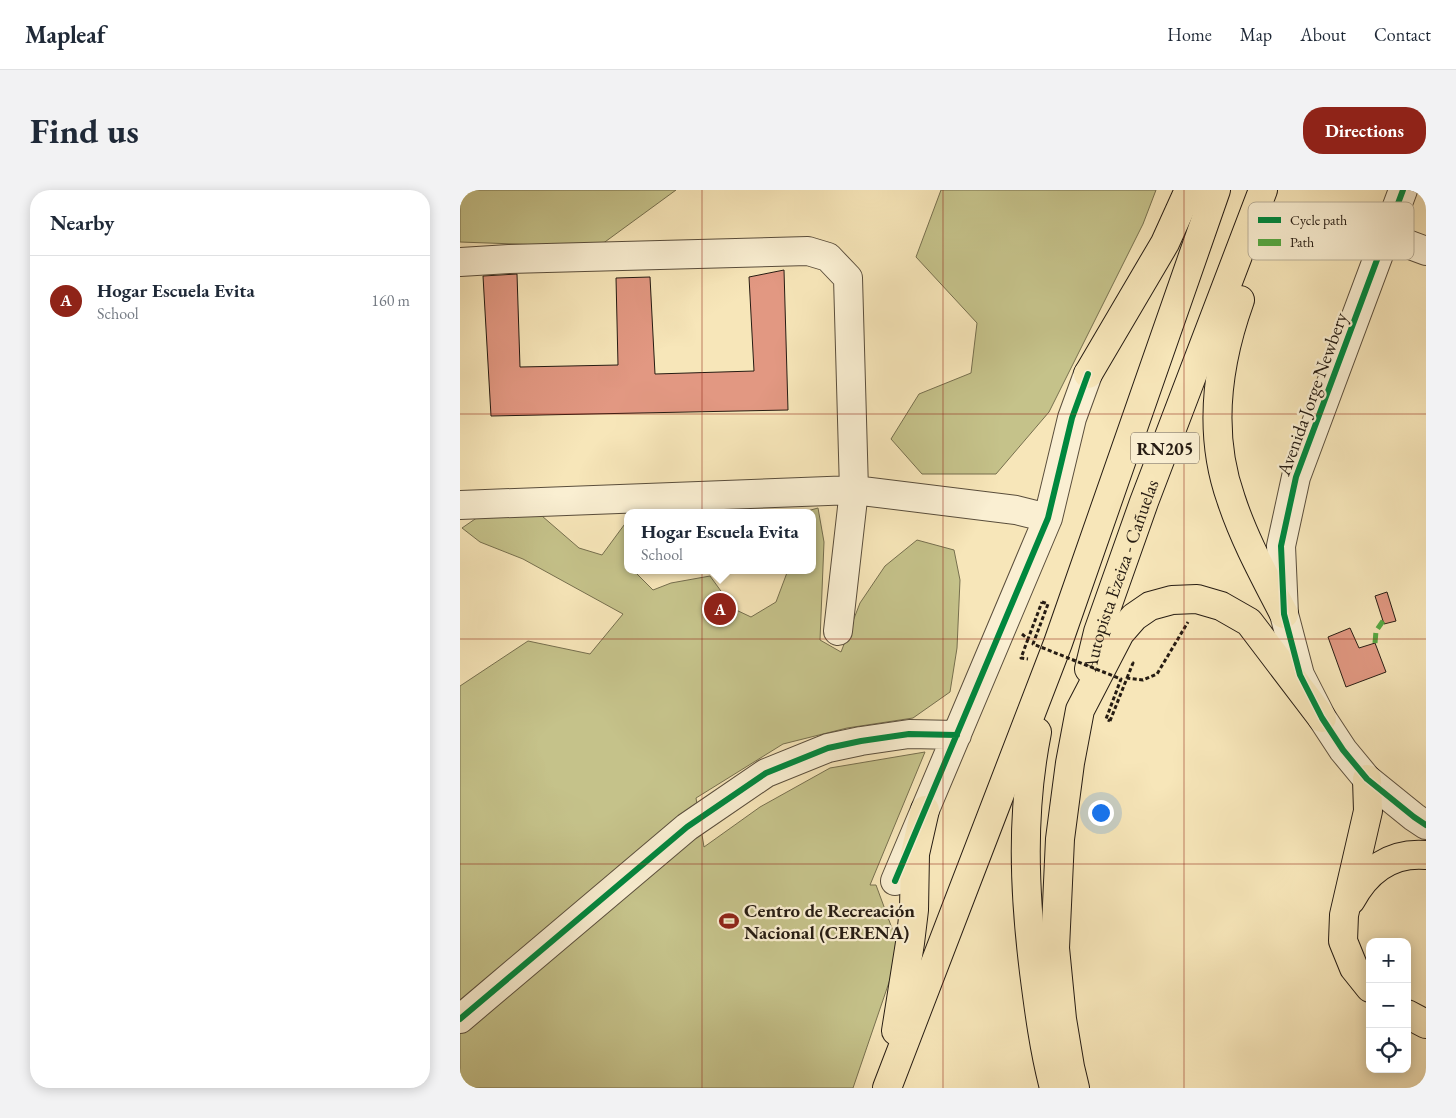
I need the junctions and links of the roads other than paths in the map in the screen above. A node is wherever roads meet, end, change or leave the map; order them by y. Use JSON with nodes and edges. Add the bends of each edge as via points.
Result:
{"nodes":[{"id":1,"x":1189,"y":190,"type":"edge"},
{"id":2,"x":1216,"y":190,"type":"edge"},
{"id":3,"x":1265,"y":190,"type":"edge"},
{"id":4,"x":1403,"y":190,"type":"edge"},
{"id":5,"x":1260,"y":202,"type":"edge"},
{"id":6,"x":1399,"y":202,"type":"edge"},
{"id":7,"x":1248,"y":234,"type":"edge"},
{"id":8,"x":1414,"y":246,"type":"edge"},
{"id":9,"x":1426,"y":251,"type":"edge"},
{"id":10,"x":1255,"y":260,"type":"edge"},
{"id":11,"x":1377,"y":260,"type":"edge"},
{"id":12,"x":460,"y":262,"type":"edge"},
{"id":13,"x":1088,"y":374,"type":"joint"},
{"id":14,"x":854,"y":490,"type":"junction"},
{"id":15,"x":460,"y":504,"type":"edge"},
{"id":16,"x":1048,"y":518,"type":"junction"},
{"id":17,"x":1284,"y":614,"type":"junction"},
{"id":18,"x":838,"y":631,"type":"dead end"},
{"id":19,"x":1058,"y":643,"type":"junction"},
{"id":20,"x":1080,"y":710,"type":"junction"},
{"id":21,"x":1322,"y":718,"type":"junction"},
{"id":22,"x":957,"y":735,"type":"junction"},
{"id":23,"x":1367,"y":779,"type":"junction"},
{"id":24,"x":925,"y":810,"type":"junction"},
{"id":25,"x":1426,"y":825,"type":"edge"},
{"id":26,"x":1426,"y":855,"type":"edge"},
{"id":27,"x":895,"y":881,"type":"dead end"},
{"id":28,"x":1344,"y":915,"type":"junction"},
{"id":29,"x":1366,"y":983,"type":"edge"},
{"id":30,"x":1411,"y":1016,"type":"edge"},
{"id":31,"x":460,"y":1019,"type":"edge"},
{"id":32,"x":1426,"y":1024,"type":"edge"},
{"id":33,"x":886,"y":1088,"type":"edge"},
{"id":34,"x":1054,"y":1088,"type":"edge"},
{"id":35,"x":1075,"y":1088,"type":"edge"}],
"edges":[{"from":1,"to":13,"type":"highway","via":[[1165,243]]},
{"from":2,"to":19,"type":"highway","name":"Autopista Ezeiza - Cañuelas","number":"RN205"},
{"from":3,"to":5,"type":"highway","name":"Autopista Ezeiza - Cañuelas","number":"RN205"},
{"from":4,"to":6,"type":"street","name":"Avenida Jorge Newbery"},
{"from":7,"to":20,"type":"highway","name":"Autopista Ezeiza - Cañuelas","number":"RN205","via":[[1144,502],[1098,632]]},
{"from":8,"to":9,"type":"street"},
{"from":10,"to":17,"type":"highway","via":[[1229,331],[1220,377],[1217,424],[1230,499],[1255,559]]},
{"from":11,"to":17,"type":"street","name":"Avenida Jorge Newbery","via":[[1296,477],[1281,546]]},
{"from":12,"to":14,"type":"street","via":[[808,250],[828,257],[848,278]]},
{"from":13,"to":16,"type":"street","via":[[1072,418]]},
{"from":14,"to":15,"type":"street"},
{"from":14,"to":16,"type":"street","via":[[1016,510]]},
{"from":14,"to":18,"type":"street"},
{"from":16,"to":22,"type":"street"},
{"from":17,"to":21,"type":"street","name":"Avenida Jorge Newbery","via":[[1300,675]]},
{"from":19,"to":33,"type":"highway"},
{"from":19,"to":34,"type":"highway","via":[[1036,734],[1029,783],[1025,871],[1040,1022]]},
{"from":20,"to":21,"type":"highway","via":[[1120,633],[1134,618],[1150,606],[1172,600],[1198,599],[1221,606],[1249,622]]},
{"from":20,"to":35,"type":"highway","via":[[1060,839],[1055,948],[1062,1020]]},
{"from":21,"to":23,"type":"street","name":"Avenida Jorge Newbery","via":[[1342,750]]},
{"from":22,"to":24,"type":"street"},
{"from":22,"to":31,"type":"street","via":[[909,734],[861,740],[828,748],[766,773],[687,827]]},
{"from":23,"to":25,"type":"street","name":"Avenida Jorge Newbery"},
{"from":23,"to":28,"type":"highway","via":[[1368,811]]},
{"from":24,"to":27,"type":"street"},
{"from":24,"to":33,"type":"highway","via":[[916,854],[914,910],[900,1010]]},
{"from":26,"to":28,"type":"highway","via":[[1390,859],[1372,872],[1358,886]]},
{"from":28,"to":29,"type":"highway","via":[[1343,941],[1354,968]]},
{"from":30,"to":32,"type":"highway"}]}
